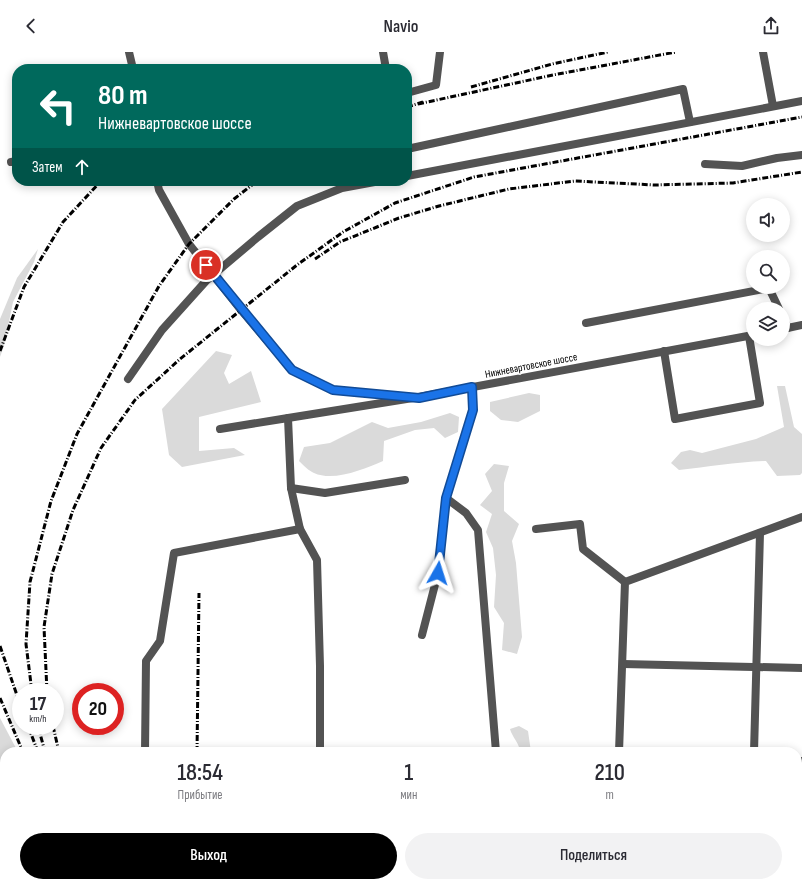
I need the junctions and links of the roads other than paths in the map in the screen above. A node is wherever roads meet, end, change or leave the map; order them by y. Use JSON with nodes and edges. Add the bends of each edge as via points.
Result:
{"nodes":[{"id":1,"x":129,"y":52,"type":"edge"},
{"id":2,"x":383,"y":52,"type":"edge"},
{"id":3,"x":440,"y":52,"type":"edge"},
{"id":4,"x":763,"y":52,"type":"edge"},
{"id":5,"x":132,"y":64,"type":"edge"},
{"id":6,"x":385,"y":64,"type":"edge"},
{"id":7,"x":412,"y":92,"type":"edge"},
{"id":8,"x":802,"y":101,"type":"edge"},
{"id":9,"x":773,"y":106,"type":"junction"},
{"id":10,"x":690,"y":122,"type":"junction"},
{"id":11,"x":412,"y":148,"type":"edge"},
{"id":12,"x":802,"y":155,"type":"edge"},
{"id":13,"x":706,"y":164,"type":"dead end"},
{"id":14,"x":412,"y":175,"type":"edge"},
{"id":15,"x":158,"y":186,"type":"edge"},
{"id":16,"x":342,"y":186,"type":"edge"},
{"id":17,"x":214,"y":275,"type":"junction"},
{"id":18,"x":776,"y":302,"type":"edge"},
{"id":19,"x":586,"y":323,"type":"dead end"},
{"id":20,"x":802,"y":325,"type":"edge"},
{"id":21,"x":790,"y":327,"type":"edge"},
{"id":22,"x":746,"y":336,"type":"edge"},
{"id":23,"x":752,"y":346,"type":"edge"},
{"id":24,"x":664,"y":351,"type":"junction"},
{"id":25,"x":128,"y":379,"type":"dead end"},
{"id":26,"x":472,"y":387,"type":"junction"},
{"id":27,"x":419,"y":398,"type":"junction"},
{"id":28,"x":288,"y":418,"type":"junction"},
{"id":29,"x":220,"y":429,"type":"dead end"},
{"id":30,"x":406,"y":480,"type":"dead end"},
{"id":31,"x":292,"y":488,"type":"junction"},
{"id":32,"x":446,"y":498,"type":"junction"},
{"id":33,"x":802,"y":517,"type":"edge"},
{"id":34,"x":300,"y":529,"type":"junction"},
{"id":35,"x":536,"y":529,"type":"dead end"},
{"id":36,"x":760,"y":533,"type":"junction"},
{"id":37,"x":625,"y":582,"type":"junction"},
{"id":38,"x":422,"y":635,"type":"dead end"},
{"id":39,"x":623,"y":664,"type":"junction"},
{"id":40,"x":757,"y":667,"type":"junction"},
{"id":41,"x":802,"y":668,"type":"edge"},
{"id":42,"x":145,"y":747,"type":"edge"},
{"id":43,"x":320,"y":747,"type":"edge"},
{"id":44,"x":496,"y":747,"type":"edge"},
{"id":45,"x":619,"y":747,"type":"edge"},
{"id":46,"x":754,"y":747,"type":"edge"}],
"edges":[{"from":1,"to":5,"type":"street"},
{"from":2,"to":6,"type":"street"},
{"from":3,"to":7,"type":"street","via":[[436,85]]},
{"from":4,"to":9,"type":"street"},
{"from":8,"to":9,"type":"street"},
{"from":9,"to":10,"type":"street"},
{"from":10,"to":11,"type":"street","via":[[683,89]]},
{"from":10,"to":14,"type":"street"},
{"from":12,"to":13,"type":"street","via":[[742,166]]},
{"from":15,"to":17,"type":"street","via":[[189,244]]},
{"from":16,"to":17,"type":"street","via":[[297,206]]},
{"from":17,"to":25,"type":"street","via":[[162,330]]},
{"from":17,"to":27,"type":"street","via":[[292,370],[333,390]]},
{"from":18,"to":19,"type":"street","via":[[769,288]]},
{"from":20,"to":21,"type":"street"},
{"from":22,"to":24,"type":"street","name":"Нижневартовское шоссе"},
{"from":23,"to":24,"type":"street","via":[[760,403],[675,418]]},
{"from":24,"to":26,"type":"street","name":"Нижневартовское шоссе"},
{"from":26,"to":27,"type":"street","name":"Нижневартовское шоссе"},
{"from":26,"to":32,"type":"street","via":[[473,410]]},
{"from":27,"to":28,"type":"street","name":"Нижневартовское шоссе"},
{"from":28,"to":29,"type":"street","name":"Нижневартовское шоссе"},
{"from":28,"to":31,"type":"street"},
{"from":30,"to":31,"type":"street","via":[[325,493]]},
{"from":31,"to":34,"type":"street"},
{"from":32,"to":38,"type":"street","via":[[438,573]]},
{"from":32,"to":44,"type":"street","via":[[466,513],[478,530]]},
{"from":33,"to":36,"type":"street"},
{"from":34,"to":42,"type":"street","via":[[174,553],[160,641],[146,661]]},
{"from":34,"to":43,"type":"street","via":[[317,560]]},
{"from":35,"to":37,"type":"street","via":[[580,524],[583,549]]},
{"from":36,"to":37,"type":"street"},
{"from":36,"to":40,"type":"street"},
{"from":37,"to":39,"type":"street"},
{"from":39,"to":40,"type":"street"},
{"from":39,"to":45,"type":"street"},
{"from":40,"to":41,"type":"street"},
{"from":40,"to":46,"type":"street"}]}
